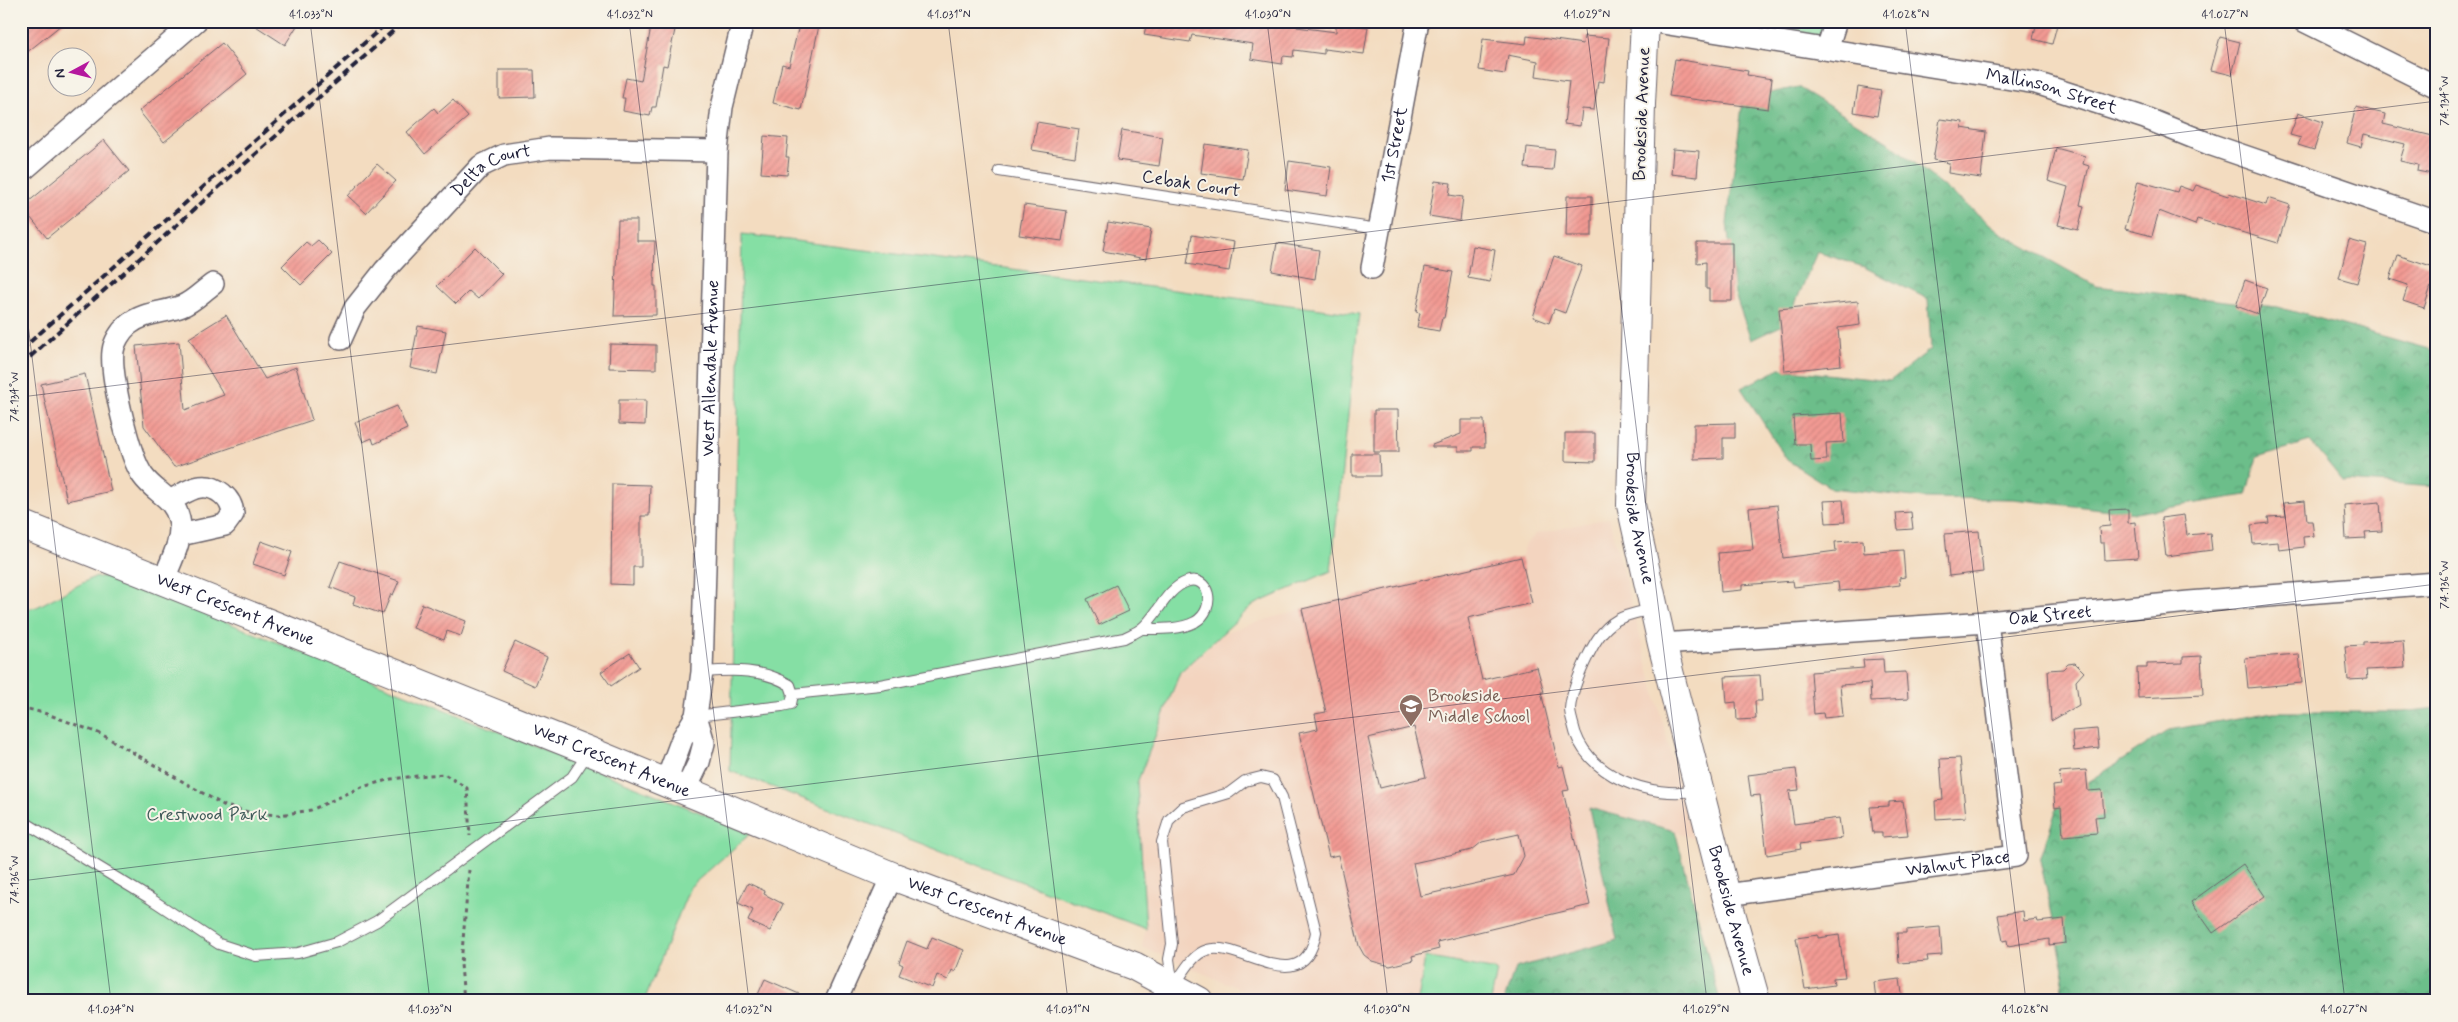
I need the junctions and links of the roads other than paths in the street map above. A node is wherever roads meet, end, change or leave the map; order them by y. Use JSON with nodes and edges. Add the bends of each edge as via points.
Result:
{"nodes":[{"id":1,"x":196,"y":21,"type":"edge"},
{"id":2,"x":743,"y":21,"type":"edge"},
{"id":3,"x":1418,"y":21,"type":"edge"},
{"id":4,"x":1645,"y":21,"type":"edge"},
{"id":5,"x":1650,"y":21,"type":"edge"},
{"id":6,"x":1836,"y":21,"type":"edge"},
{"id":7,"x":2304,"y":21,"type":"edge"},
{"id":8,"x":1827,"y":49,"type":"junction"},
{"id":9,"x":2437,"y":87,"type":"edge"},
{"id":10,"x":717,"y":151,"type":"junction"},
{"id":11,"x":1000,"y":171,"type":"dead end"},
{"id":12,"x":21,"y":172,"type":"edge"},
{"id":13,"x":2437,"y":222,"type":"edge"},
{"id":14,"x":1378,"y":228,"type":"junction"},
{"id":15,"x":1372,"y":268,"type":"dead end"},
{"id":16,"x":213,"y":284,"type":"dead end"},
{"id":17,"x":341,"y":339,"type":"dead end"},
{"id":18,"x":171,"y":500,"type":"junction"},
{"id":19,"x":21,"y":524,"type":"edge"},
{"id":20,"x":180,"y":535,"type":"junction"},
{"id":21,"x":162,"y":581,"type":"junction"},
{"id":22,"x":2437,"y":583,"type":"edge"},
{"id":23,"x":1654,"y":608,"type":"junction"},
{"id":24,"x":1988,"y":622,"type":"junction"},
{"id":25,"x":1142,"y":629,"type":"junction"},
{"id":26,"x":1662,"y":644,"type":"junction"},
{"id":27,"x":702,"y":672,"type":"junction"},
{"id":28,"x":793,"y":694,"type":"junction"},
{"id":29,"x":696,"y":716,"type":"junction"},
{"id":30,"x":588,"y":751,"type":"junction"},
{"id":31,"x":675,"y":787,"type":"junction"},
{"id":32,"x":1700,"y":790,"type":"junction"},
{"id":33,"x":21,"y":820,"type":"edge"},
{"id":34,"x":892,"y":876,"type":"junction"},
{"id":35,"x":1726,"y":895,"type":"junction"},
{"id":36,"x":1169,"y":994,"type":"edge"},
{"id":37,"x":836,"y":1001,"type":"edge"},
{"id":38,"x":1199,"y":1001,"type":"edge"},
{"id":39,"x":1756,"y":1001,"type":"edge"}],
"edges":[{"from":1,"to":12,"type":"street"},
{"from":2,"to":10,"type":"street","name":"West Allendale Avenue","via":[[722,107]]},
{"from":3,"to":14,"type":"street","name":"1st Street"},
{"from":4,"to":23,"type":"main road","name":"Brookside Avenue","via":[[1640,104],[1632,506]]},
{"from":5,"to":8,"type":"street","name":"Mallinson Street"},
{"from":6,"to":8,"type":"street"},
{"from":7,"to":9,"type":"street"},
{"from":8,"to":13,"type":"street","name":"Mallinson Street","via":[[2036,83],[2145,118],[2221,148]]},
{"from":10,"to":17,"type":"street","name":"Delta Court","via":[[550,148],[496,158],[481,166],[385,270],[355,308]]},
{"from":10,"to":27,"type":"street","name":"West Allendale Avenue"},
{"from":11,"to":14,"type":"lane","name":"Cebak Court"},
{"from":14,"to":15,"type":"street","name":"1st Street"},
{"from":16,"to":18,"type":"street","via":[[183,306],[141,317],[128,324],[114,348],[113,370],[138,467],[148,482]]},
{"from":18,"to":20,"type":"street","via":[[180,521]]},
{"from":18,"to":20,"type":"street","via":[[198,487],[209,487],[230,500],[233,508],[233,514],[225,525]]},
{"from":19,"to":21,"type":"main road","name":"West Crescent Avenue"},
{"from":20,"to":21,"type":"street"},
{"from":21,"to":30,"type":"main road","name":"West Crescent Avenue"},
{"from":22,"to":24,"type":"street","name":"Oak Street","via":[[2189,602]]},
{"from":23,"to":26,"type":"main road","name":"Brookside Avenue"},
{"from":23,"to":32,"type":"lane","via":[[1616,620],[1593,646],[1582,668],[1570,710],[1574,731],[1582,751],[1600,767],[1636,787],[1681,794]]},
{"from":24,"to":26,"type":"street","name":"Oak Street"},
{"from":24,"to":35,"type":"street","name":"Walnut Place","via":[[2016,856]]},
{"from":25,"to":25,"type":"lane","via":[[1178,585],[1189,580],[1200,583],[1209,594],[1209,607],[1193,623],[1166,629]]},
{"from":25,"to":28,"type":"lane","via":[[1124,638],[880,685]]},
{"from":26,"to":32,"type":"main road","name":"Brookside Avenue"},
{"from":27,"to":28,"type":"lane","via":[[738,670],[768,675],[790,686]]},
{"from":27,"to":29,"type":"street","name":"West Allendale Avenue"},
{"from":28,"to":29,"type":"lane","via":[[791,704]]},
{"from":29,"to":31,"type":"street","name":"West Allendale Avenue","via":[[704,743],[699,762]]},
{"from":30,"to":31,"type":"main road","name":"West Crescent Avenue"},
{"from":30,"to":33,"type":"lane","via":[[572,777],[378,921],[337,942],[298,953],[256,956],[219,944],[144,894]]},
{"from":31,"to":34,"type":"main road","name":"West Crescent Avenue"},
{"from":32,"to":35,"type":"main road","name":"Brookside Avenue"},
{"from":34,"to":36,"type":"main road","name":"West Crescent Avenue","via":[[1134,966]]},
{"from":34,"to":37,"type":"street"},
{"from":35,"to":39,"type":"main road","name":"Brookside Avenue"},
{"from":36,"to":36,"type":"lane","via":[[1204,950],[1217,947],[1231,950],[1275,966],[1295,964],[1308,956],[1314,945],[1316,932],[1290,823],[1273,780],[1261,777],[1245,781],[1229,793],[1183,807],[1169,820],[1162,842],[1172,944]]},
{"from":36,"to":38,"type":"main road","name":"West Crescent Avenue"}]}
